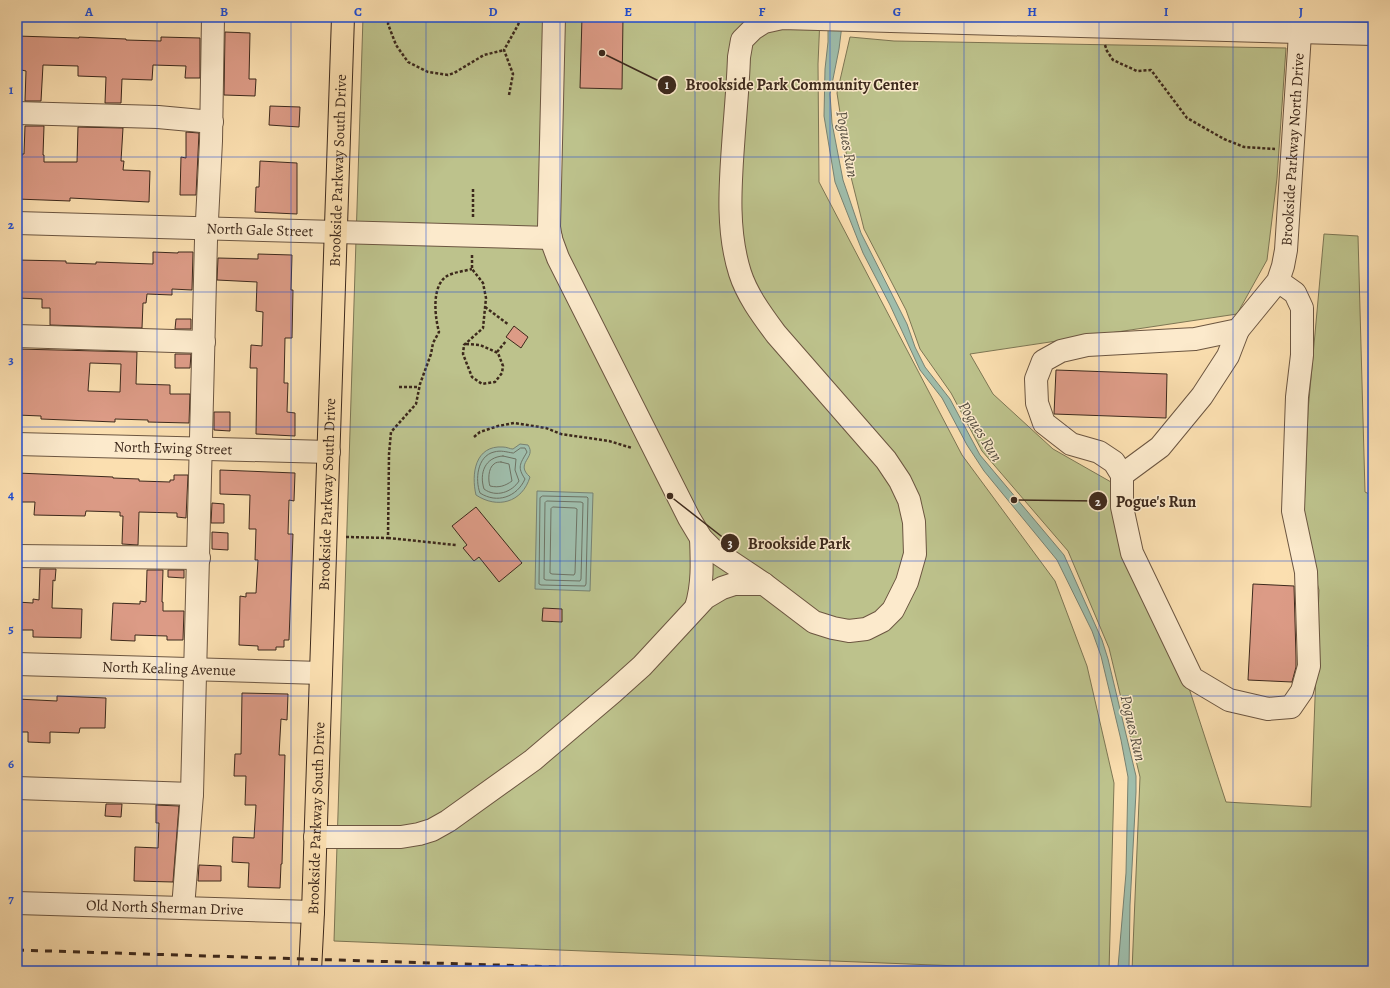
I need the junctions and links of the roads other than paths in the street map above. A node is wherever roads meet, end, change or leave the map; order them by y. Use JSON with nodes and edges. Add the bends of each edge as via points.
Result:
{"nodes":[{"id":1,"x":213,"y":17,"type":"edge"},
{"id":2,"x":343,"y":17,"type":"edge"},
{"id":3,"x":554,"y":17,"type":"edge"},
{"id":4,"x":934,"y":20,"type":"edge"},
{"id":5,"x":748,"y":24,"type":"edge"},
{"id":6,"x":1301,"y":24,"type":"edge"},
{"id":7,"x":1373,"y":34,"type":"edge"},
{"id":8,"x":17,"y":113,"type":"edge"},
{"id":9,"x":212,"y":122,"type":"junction"},
{"id":10,"x":17,"y":222,"type":"edge"},
{"id":11,"x":207,"y":228,"type":"junction"},
{"id":12,"x":336,"y":232,"type":"junction"},
{"id":13,"x":551,"y":238,"type":"junction"},
{"id":14,"x":1278,"y":281,"type":"junction"},
{"id":15,"x":1238,"y":330,"type":"junction"},
{"id":16,"x":17,"y":336,"type":"edge"},
{"id":17,"x":204,"y":342,"type":"junction"},
{"id":18,"x":17,"y":444,"type":"edge"},
{"id":19,"x":201,"y":448,"type":"junction"},
{"id":20,"x":329,"y":452,"type":"junction"},
{"id":21,"x":1122,"y":475,"type":"junction"},
{"id":22,"x":701,"y":538,"type":"junction"},
{"id":23,"x":17,"y":556,"type":"edge"},
{"id":24,"x":198,"y":558,"type":"junction"},
{"id":25,"x":764,"y":584,"type":"junction"},
{"id":26,"x":696,"y":608,"type":"junction"},
{"id":27,"x":17,"y":664,"type":"edge"},
{"id":28,"x":195,"y":670,"type":"junction"},
{"id":29,"x":321,"y":673,"type":"junction"},
{"id":30,"x":17,"y":788,"type":"edge"},
{"id":31,"x":192,"y":794,"type":"junction"},
{"id":32,"x":315,"y":837,"type":"junction"},
{"id":33,"x":17,"y":903,"type":"edge"},
{"id":34,"x":183,"y":908,"type":"junction"},
{"id":35,"x":313,"y":912,"type":"junction"},
{"id":36,"x":310,"y":971,"type":"edge"}],
"edges":[{"from":1,"to":9,"type":"street"},
{"from":2,"to":12,"type":"main road","name":"Brookside Parkway South Drive"},
{"from":3,"to":13,"type":"street","via":[[549,205]]},
{"from":4,"to":5,"type":"street","via":[[782,18]]},
{"from":4,"to":6,"type":"street"},
{"from":5,"to":25,"type":"street","via":[[739,57],[730,188],[731,226],[740,275],[760,313],[776,334],[886,460],[909,500],[913,512],[915,537],[915,554],[901,596],[893,610],[882,621],[866,629],[849,632],[814,622]]},
{"from":6,"to":7,"type":"street"},
{"from":6,"to":14,"type":"street","name":"Brookside Parkway North Drive","via":[[1286,240],[1283,266]]},
{"from":8,"to":9,"type":"street","via":[[158,117]]},
{"from":9,"to":11,"type":"street"},
{"from":10,"to":11,"type":"street","name":"North Gale Street"},
{"from":11,"to":12,"type":"street","name":"North Gale Street"},
{"from":11,"to":17,"type":"street"},
{"from":12,"to":13,"type":"street","name":"North Gale Street"},
{"from":12,"to":20,"type":"main road","name":"Brookside Parkway South Drive"},
{"from":13,"to":22,"type":"street","via":[[558,258]]},
{"from":14,"to":15,"type":"street"},
{"from":14,"to":21,"type":"street","via":[[1295,293],[1302,308],[1302,355],[1297,397],[1293,510],[1306,572],[1308,666],[1302,690],[1291,707],[1268,709],[1229,700],[1192,678],[1132,553],[1122,507]]},
{"from":15,"to":21,"type":"street","via":[[1228,356],[1197,401],[1160,447]]},
{"from":15,"to":21,"type":"street","via":[[1195,339],[1087,345],[1061,351],[1043,361],[1036,379],[1037,403],[1044,423],[1071,444],[1099,452],[1114,462]]},
{"from":16,"to":17,"type":"street"},
{"from":17,"to":19,"type":"street"},
{"from":18,"to":19,"type":"street","name":"North Ewing Street"},
{"from":19,"to":20,"type":"street","name":"North Ewing Street"},
{"from":19,"to":24,"type":"street"},
{"from":20,"to":29,"type":"main road","name":"Brookside Parkway South Drive"},
{"from":22,"to":25,"type":"street","via":[[713,550]]},
{"from":22,"to":26,"type":"street","via":[[701,584]]},
{"from":23,"to":24,"type":"street"},
{"from":24,"to":28,"type":"street"},
{"from":25,"to":26,"type":"street","via":[[734,584],[722,588],[705,598]]},
{"from":26,"to":32,"type":"street","via":[[642,666],[613,692],[533,760],[448,821],[432,830],[400,837]]},
{"from":27,"to":28,"type":"street","name":"North Kealing Avenue"},
{"from":28,"to":29,"type":"street","name":"North Kealing Avenue"},
{"from":28,"to":31,"type":"street"},
{"from":29,"to":32,"type":"main road","name":"Brookside Parkway South Drive"},
{"from":30,"to":31,"type":"street"},
{"from":31,"to":34,"type":"street"},
{"from":32,"to":35,"type":"main road","name":"Brookside Parkway South Drive"},
{"from":33,"to":34,"type":"street","name":"Old North Sherman Drive"},
{"from":34,"to":35,"type":"street","name":"Old North Sherman Drive"},
{"from":35,"to":36,"type":"main road","name":"Brookside Parkway South Drive"}]}
